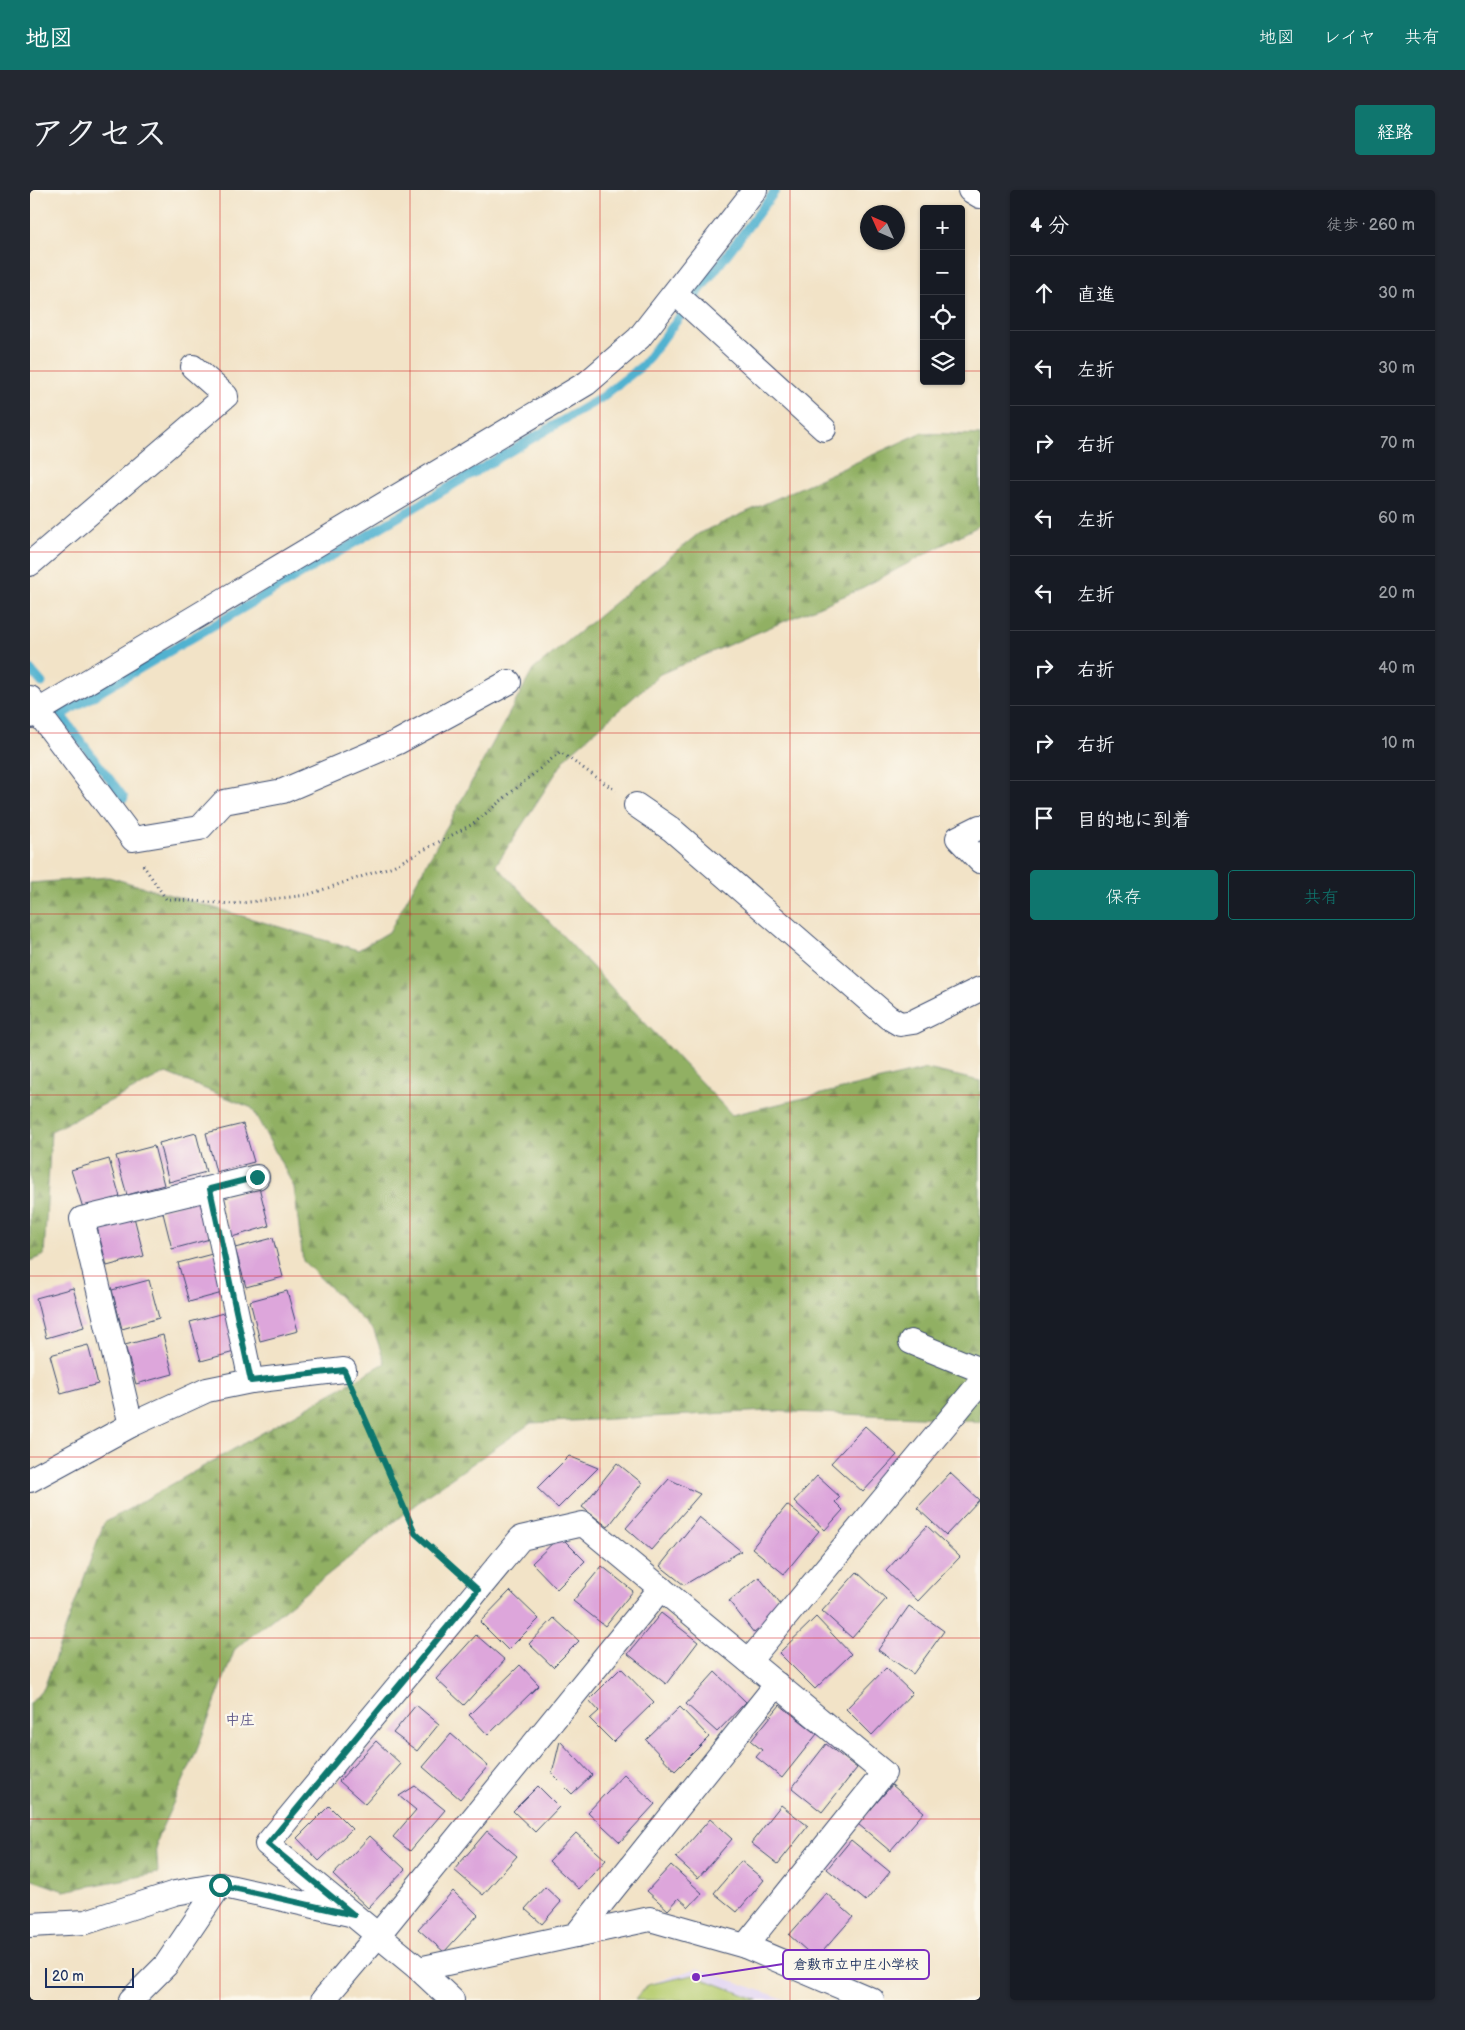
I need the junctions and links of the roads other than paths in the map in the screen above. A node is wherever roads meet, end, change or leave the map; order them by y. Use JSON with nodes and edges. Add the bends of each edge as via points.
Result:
{"nodes":[{"id":1,"x":755,"y":190,"type":"edge"},
{"id":2,"x":970,"y":190,"type":"edge"},
{"id":3,"x":980,"y":196,"type":"edge"},
{"id":4,"x":685,"y":302,"type":"junction"},
{"id":5,"x":193,"y":367,"type":"dead end"},
{"id":6,"x":824,"y":429,"type":"dead end"},
{"id":7,"x":30,"y":564,"type":"edge"},
{"id":8,"x":509,"y":682,"type":"dead end"},
{"id":9,"x":32,"y":708,"type":"edge"},
{"id":10,"x":636,"y":805,"type":"road end"},
{"id":11,"x":980,"y":827,"type":"edge"},
{"id":12,"x":980,"y":861,"type":"edge"},
{"id":13,"x":980,"y":989,"type":"edge"},
{"id":14,"x":257,"y":1177,"type":"dead end"},
{"id":15,"x":210,"y":1189,"type":"junction"},
{"id":16,"x":911,"y":1342,"type":"dead end"},
{"id":17,"x":344,"y":1370,"type":"road end"},
{"id":18,"x":980,"y":1370,"type":"edge"},
{"id":19,"x":251,"y":1381,"type":"junction"},
{"id":20,"x":980,"y":1383,"type":"edge"},
{"id":21,"x":131,"y":1425,"type":"junction"},
{"id":22,"x":30,"y":1480,"type":"edge"},
{"id":23,"x":661,"y":1588,"type":"junction"},
{"id":24,"x":749,"y":1661,"type":"junction"},
{"id":25,"x":777,"y":1684,"type":"junction"},
{"id":26,"x":220,"y":1885,"type":"junction"},
{"id":27,"x":354,"y":1915,"type":"junction"},
{"id":28,"x":30,"y":1925,"type":"edge"},
{"id":29,"x":378,"y":1935,"type":"junction"},
{"id":30,"x":576,"y":1935,"type":"junction"},
{"id":31,"x":745,"y":1946,"type":"junction"},
{"id":32,"x":420,"y":1969,"type":"junction"},
{"id":33,"x":131,"y":2000,"type":"edge"},
{"id":34,"x":323,"y":2000,"type":"edge"},
{"id":35,"x":452,"y":2000,"type":"edge"},
{"id":36,"x":872,"y":2000,"type":"edge"}],
"edges":[{"from":1,"to":4,"type":"street"},
{"from":2,"to":3,"type":"street"},
{"from":4,"to":6,"type":"street"},
{"from":4,"to":9,"type":"street","via":[[587,383]]},
{"from":5,"to":7,"type":"street","via":[[226,396]]},
{"from":8,"to":9,"type":"street","via":[[398,742],[283,791],[224,802],[200,828],[132,839]]},
{"from":10,"to":13,"type":"street","via":[[671,829],[900,1024],[913,1022]]},
{"from":11,"to":12,"type":"street","via":[[958,838]]},
{"from":14,"to":15,"type":"street"},
{"from":15,"to":19,"type":"street"},
{"from":15,"to":21,"type":"street","via":[[82,1218]]},
{"from":16,"to":18,"type":"street"},
{"from":17,"to":19,"type":"street"},
{"from":19,"to":21,"type":"street","via":[[207,1390]]},
{"from":20,"to":24,"type":"street"},
{"from":21,"to":22,"type":"street"},
{"from":23,"to":24,"type":"street"},
{"from":23,"to":27,"type":"street","via":[[583,1524],[521,1538],[268,1844]]},
{"from":23,"to":29,"type":"street"},
{"from":24,"to":25,"type":"street"},
{"from":25,"to":30,"type":"street"},
{"from":25,"to":31,"type":"street","via":[[884,1773]]},
{"from":26,"to":27,"type":"street"},
{"from":26,"to":28,"type":"street","via":[[175,1893],[86,1922]]},
{"from":26,"to":33,"type":"street","via":[[166,1965]]},
{"from":27,"to":29,"type":"street"},
{"from":29,"to":32,"type":"street"},
{"from":29,"to":34,"type":"street"},
{"from":30,"to":31,"type":"street","via":[[650,1919]]},
{"from":30,"to":32,"type":"street"},
{"from":31,"to":36,"type":"street"},
{"from":32,"to":35,"type":"street"}]}
